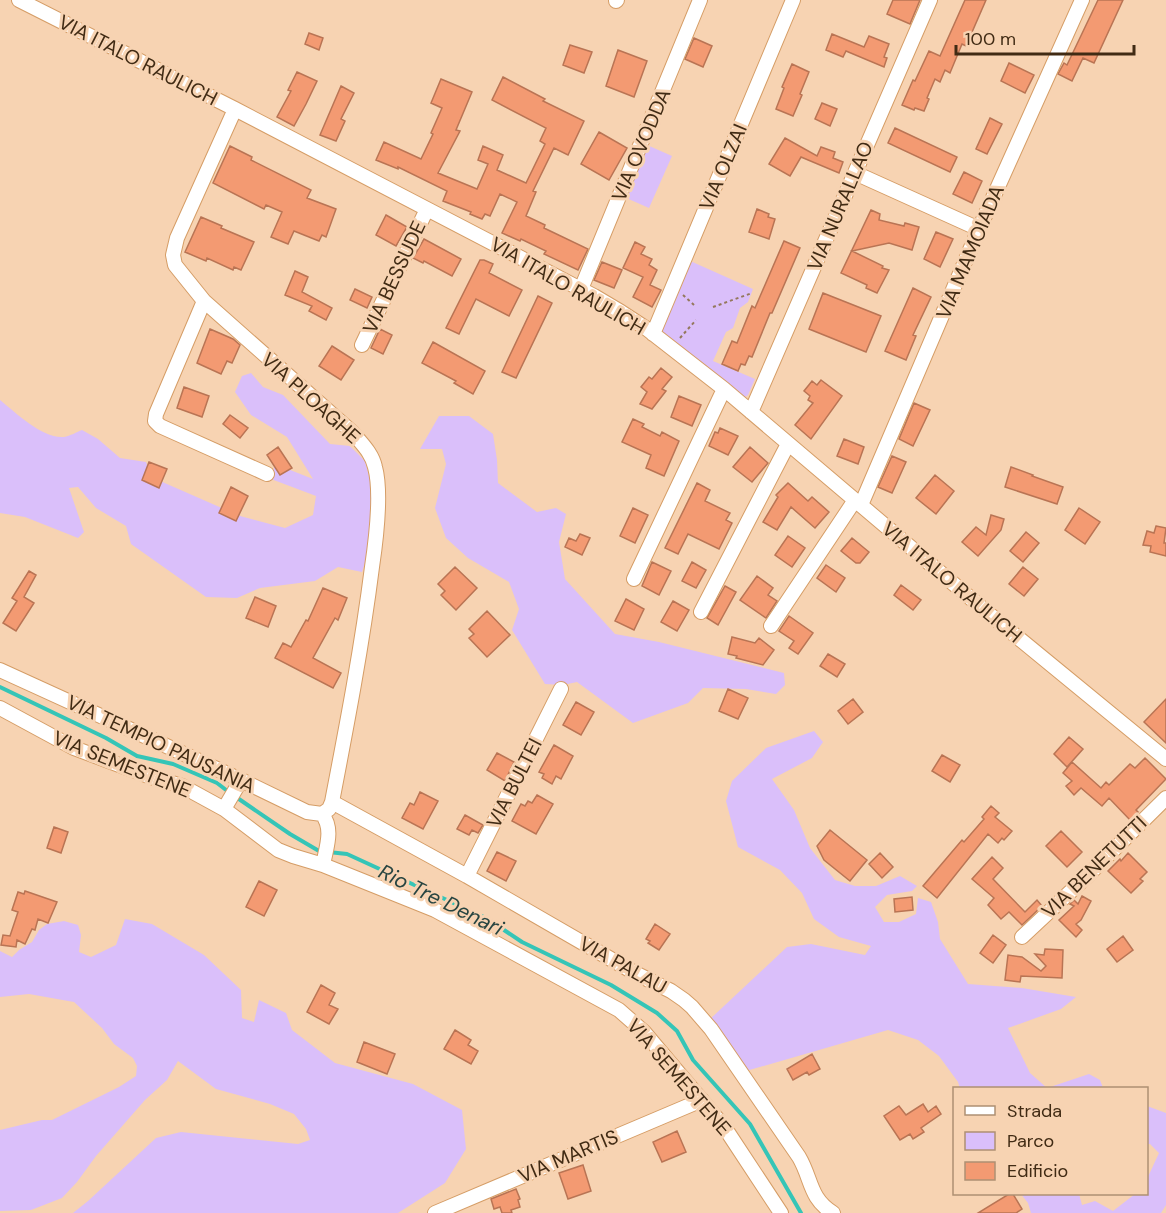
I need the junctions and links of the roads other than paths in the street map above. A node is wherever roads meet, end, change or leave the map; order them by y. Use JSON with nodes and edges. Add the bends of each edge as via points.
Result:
{"nodes":[{"id":1,"x":19,"y":0,"type":"edge"},
{"id":2,"x":700,"y":0,"type":"edge"},
{"id":3,"x":794,"y":0,"type":"edge"},
{"id":4,"x":930,"y":0,"type":"edge"},
{"id":5,"x":1082,"y":0,"type":"edge"},
{"id":6,"x":235,"y":109,"type":"junction"},
{"id":7,"x":855,"y":173,"type":"junction"},
{"id":8,"x":427,"y":209,"type":"junction"},
{"id":9,"x":978,"y":229,"type":"junction"},
{"id":10,"x":580,"y":289,"type":"junction"},
{"id":11,"x":204,"y":301,"type":"junction"},
{"id":12,"x":653,"y":334,"type":"junction"},
{"id":13,"x":362,"y":345,"type":"dead end"},
{"id":14,"x":724,"y":389,"type":"junction"},
{"id":15,"x":751,"y":412,"type":"junction"},
{"id":16,"x":788,"y":444,"type":"junction"},
{"id":17,"x":267,"y":474,"type":"dead end"},
{"id":18,"x":858,"y":503,"type":"junction"},
{"id":19,"x":634,"y":579,"type":"dead end"},
{"id":20,"x":701,"y":612,"type":"dead end"},
{"id":21,"x":771,"y":626,"type":"dead end"},
{"id":22,"x":0,"y":670,"type":"edge"},
{"id":23,"x":561,"y":689,"type":"dead end"},
{"id":24,"x":0,"y":708,"type":"edge"},
{"id":25,"x":1166,"y":759,"type":"edge"},
{"id":26,"x":241,"y":780,"type":"junction"},
{"id":27,"x":1166,"y":798,"type":"edge"},
{"id":28,"x":332,"y":802,"type":"junction"},
{"id":29,"x":224,"y":809,"type":"junction"},
{"id":30,"x":322,"y":814,"type":"junction"},
{"id":31,"x":322,"y":864,"type":"junction"},
{"id":32,"x":467,"y":876,"type":"junction"},
{"id":33,"x":1022,"y":937,"type":"dead end"},
{"id":34,"x":702,"y":1100,"type":"junction"},
{"id":35,"x":435,"y":1213,"type":"edge"},
{"id":36,"x":781,"y":1213,"type":"edge"},
{"id":37,"x":833,"y":1213,"type":"edge"}],
"edges":[{"from":1,"to":6,"type":"street","name":"VIA ITALO RAULICH"},
{"from":2,"to":10,"type":"street","name":"VIA OVODDA"},
{"from":3,"to":12,"type":"street","name":"VIA OLZAI"},
{"from":4,"to":7,"type":"street","name":"VIA NURALLAO"},
{"from":5,"to":9,"type":"street","name":"VIA MAMOIADA"},
{"from":6,"to":8,"type":"street","name":"VIA ITALO RAULICH"},
{"from":6,"to":11,"type":"street","name":"VIA PLOAGHE","via":[[174,251],[176,265]]},
{"from":7,"to":9,"type":"street"},
{"from":7,"to":15,"type":"street","name":"VIA NURALLAO"},
{"from":8,"to":10,"type":"street","name":"VIA ITALO RAULICH"},
{"from":8,"to":13,"type":"street","name":"VIA BESSUDE"},
{"from":9,"to":18,"type":"street","name":"VIA MAMOIADA"},
{"from":10,"to":12,"type":"street","name":"VIA ITALO RAULICH"},
{"from":11,"to":17,"type":"street","via":[[155,421]]},
{"from":11,"to":28,"type":"street","name":"VIA PLOAGHE","via":[[353,433],[376,469],[378,496],[369,590]]},
{"from":12,"to":14,"type":"street","name":"VIA ITALO RAULICH"},
{"from":14,"to":15,"type":"street","name":"VIA ITALO RAULICH"},
{"from":14,"to":19,"type":"street"},
{"from":15,"to":16,"type":"street","name":"VIA ITALO RAULICH"},
{"from":16,"to":18,"type":"street","name":"VIA ITALO RAULICH"},
{"from":16,"to":20,"type":"street"},
{"from":18,"to":21,"type":"street","name":"VIA MAMOIADA"},
{"from":18,"to":25,"type":"street","name":"VIA ITALO RAULICH"},
{"from":22,"to":26,"type":"street","name":"VIA TEMPIO PAUSANIA"},
{"from":23,"to":32,"type":"street","name":"VIA BULTEI"},
{"from":24,"to":29,"type":"street","name":"VIA SEMESTENE","via":[[74,748],[182,786]]},
{"from":26,"to":29,"type":"street"},
{"from":26,"to":30,"type":"street","name":"VIA TEMPIO PAUSANIA","via":[[307,812]]},
{"from":27,"to":33,"type":"street","name":"VIA BENETUTTI"},
{"from":28,"to":30,"type":"street","name":"VIA PLOAGHE"},
{"from":28,"to":32,"type":"street","name":"VIA PALAU"},
{"from":29,"to":31,"type":"street","name":"VIA SEMESTENE","via":[[278,849]]},
{"from":30,"to":31,"type":"street","via":[[329,833]]},
{"from":31,"to":34,"type":"street","name":"VIA SEMESTENE","via":[[435,910],[619,1010],[644,1032]]},
{"from":32,"to":37,"type":"street","name":"VIA PALAU","via":[[688,1003],[711,1029],[799,1157],[818,1201]]},
{"from":34,"to":35,"type":"street","name":"VIA MARTIS"},
{"from":34,"to":36,"type":"street","name":"VIA SEMESTENE"}]}
